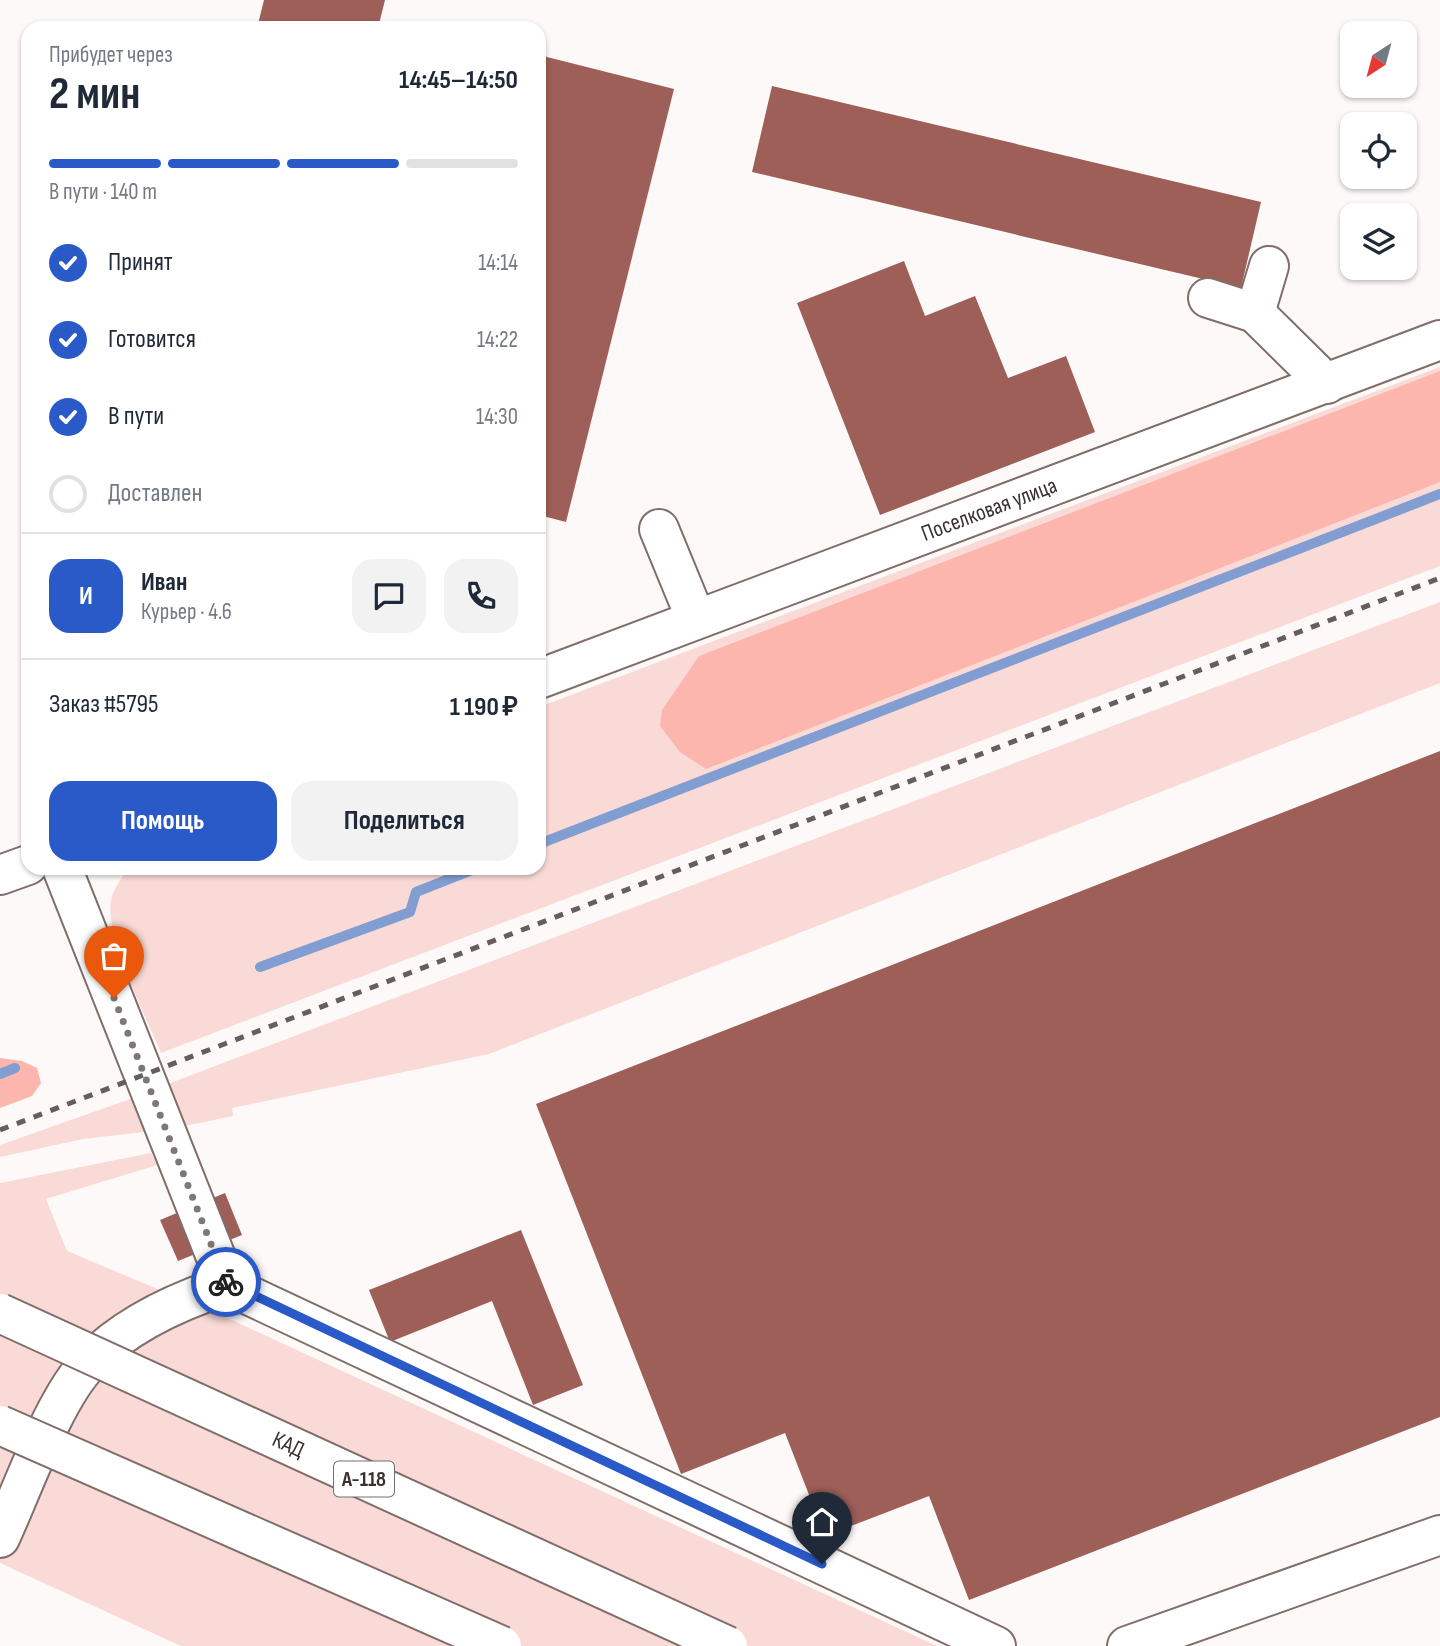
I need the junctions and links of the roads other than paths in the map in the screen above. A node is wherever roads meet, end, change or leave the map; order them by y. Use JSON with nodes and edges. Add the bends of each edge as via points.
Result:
{"nodes":[{"id":1,"x":1269,"y":266,"type":"dead end"},
{"id":2,"x":1208,"y":298,"type":"dead end"},
{"id":3,"x":1255,"y":313,"type":"junction"},
{"id":4,"x":1440,"y":340,"type":"edge"},
{"id":5,"x":1327,"y":383,"type":"junction"},
{"id":6,"x":659,"y":529,"type":"dead end"},
{"id":7,"x":696,"y":619,"type":"junction"},
{"id":8,"x":546,"y":676,"type":"edge"},
{"id":9,"x":21,"y":868,"type":"edge"},
{"id":10,"x":65,"y":875,"type":"edge"},
{"id":11,"x":0,"y":876,"type":"edge"},
{"id":12,"x":227,"y":1285,"type":"junction"},
{"id":13,"x":0,"y":1313,"type":"edge"},
{"id":14,"x":0,"y":1425,"type":"edge"},
{"id":15,"x":1440,"y":1535,"type":"edge"},
{"id":16,"x":0,"y":1538,"type":"edge"},
{"id":17,"x":502,"y":1646,"type":"edge"},
{"id":18,"x":728,"y":1646,"type":"edge"},
{"id":19,"x":996,"y":1646,"type":"edge"},
{"id":20,"x":1127,"y":1646,"type":"edge"}],
"edges":[{"from":1,"to":3,"type":"main road"},
{"from":2,"to":3,"type":"main road"},
{"from":3,"to":5,"type":"main road"},
{"from":4,"to":5,"type":"main road","name":"Поселковая улица"},
{"from":5,"to":7,"type":"main road","name":"Поселковая улица"},
{"from":6,"to":7,"type":"main road"},
{"from":7,"to":8,"type":"main road","name":"Поселковая улица"},
{"from":9,"to":11,"type":"main road"},
{"from":10,"to":12,"type":"main road"},
{"from":12,"to":16,"type":"main road","via":[[183,1300],[122,1336],[88,1363],[66,1395]]},
{"from":12,"to":19,"type":"main road"},
{"from":13,"to":18,"type":"main road","name":"КАД","number":"А-118","bridge":true},
{"from":14,"to":17,"type":"main road","bridge":true},
{"from":15,"to":20,"type":"main road"}]}
